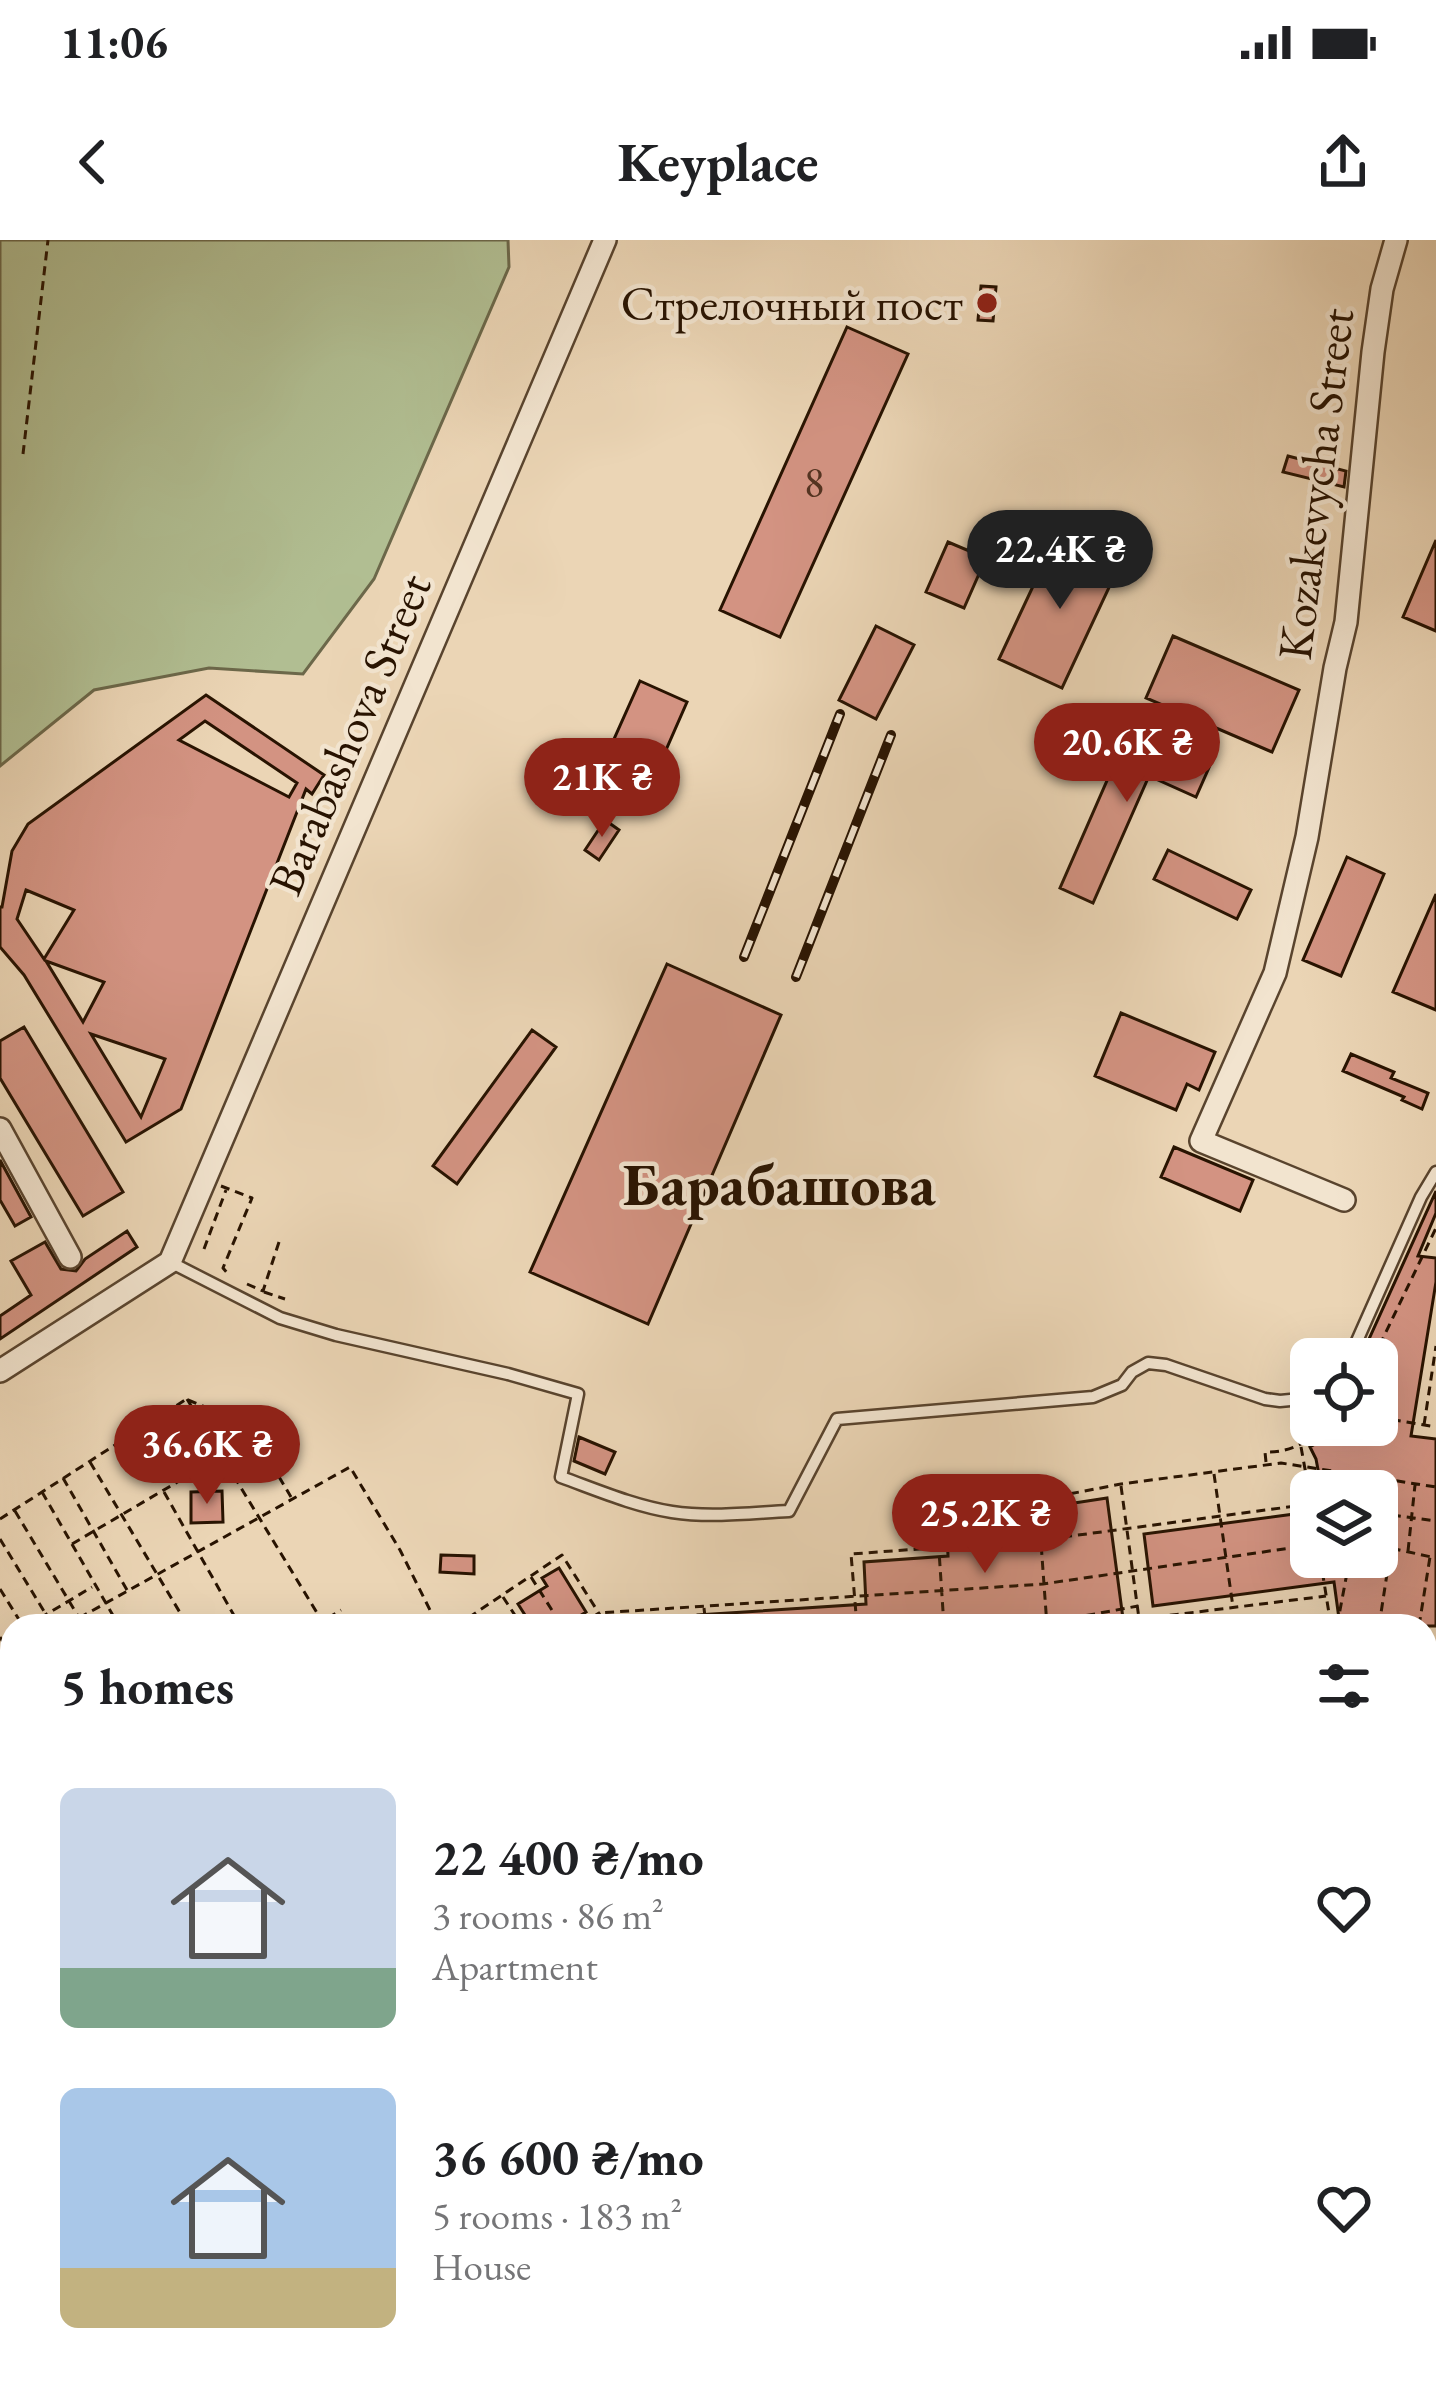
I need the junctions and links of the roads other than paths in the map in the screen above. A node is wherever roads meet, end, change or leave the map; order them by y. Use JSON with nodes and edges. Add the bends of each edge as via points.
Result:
{"nodes":[{"id":1,"x":605,"y":240,"type":"edge"},
{"id":2,"x":1396,"y":240,"type":"edge"},
{"id":3,"x":0,"y":1129,"type":"edge"},
{"id":4,"x":1436,"y":1172,"type":"edge"},
{"id":5,"x":1344,"y":1200,"type":"dead end"},
{"id":6,"x":70,"y":1257,"type":"dead end"},
{"id":7,"x":170,"y":1262,"type":"junction"},
{"id":8,"x":1357,"y":1338,"type":"edge"},
{"id":9,"x":0,"y":1371,"type":"edge"},
{"id":10,"x":1290,"y":1399,"type":"edge"}],
"edges":[{"from":1,"to":7,"type":"street","name":"Barabashova Street"},
{"from":2,"to":5,"type":"street","name":"Kozakevycha Street","via":[[1373,352],[1346,622],[1307,837],[1275,973],[1201,1141]]},
{"from":3,"to":6,"type":"street"},
{"from":4,"to":8,"type":"lane"},
{"from":7,"to":9,"type":"street"},
{"from":7,"to":10,"type":"lane","via":[[280,1318],[578,1394],[561,1477],[674,1513],[789,1511],[837,1420],[1077,1400],[1122,1385],[1148,1363],[1265,1399]]}]}
